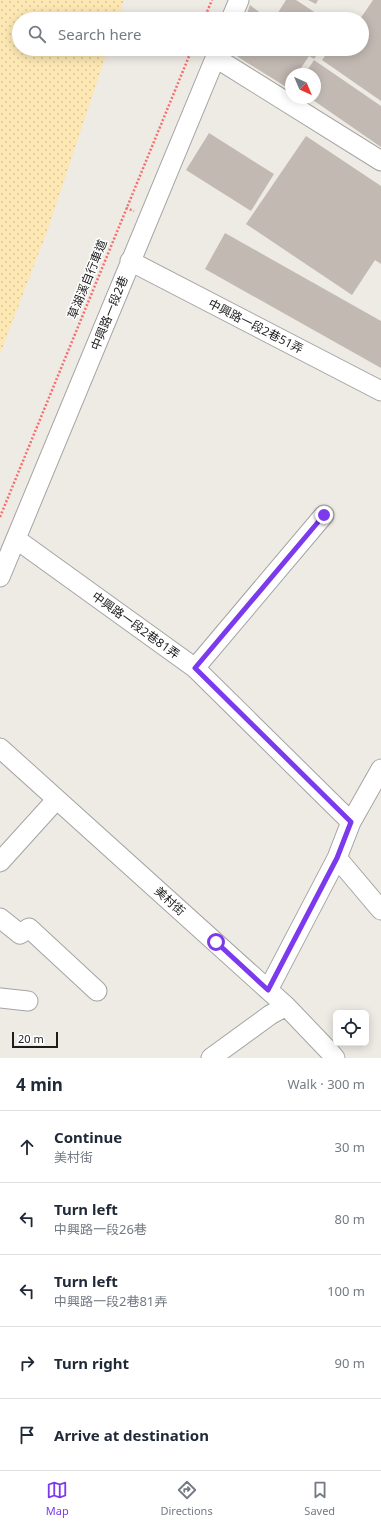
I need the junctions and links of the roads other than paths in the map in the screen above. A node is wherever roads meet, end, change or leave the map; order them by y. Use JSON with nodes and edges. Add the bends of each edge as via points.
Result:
{"nodes":[{"id":1,"x":239,"y":0,"type":"edge"},
{"id":2,"x":234,"y":12,"type":"edge"},
{"id":3,"x":216,"y":56,"type":"edge"},
{"id":4,"x":222,"y":56,"type":"edge"},
{"id":5,"x":381,"y":161,"type":"edge"},
{"id":6,"x":130,"y":261,"type":"junction"},
{"id":7,"x":381,"y":391,"type":"edge"},
{"id":8,"x":324,"y":515,"type":"dead end"},
{"id":9,"x":16,"y":539,"type":"junction"},
{"id":10,"x":0,"y":577,"type":"edge"},
{"id":11,"x":195,"y":668,"type":"junction"},
{"id":12,"x":0,"y":748,"type":"edge"},
{"id":13,"x":381,"y":769,"type":"edge"},
{"id":14,"x":56,"y":800,"type":"junction"},
{"id":15,"x":351,"y":822,"type":"junction"},
{"id":16,"x":337,"y":858,"type":"junction"},
{"id":17,"x":0,"y":862,"type":"edge"},
{"id":18,"x":381,"y":910,"type":"edge"},
{"id":19,"x":0,"y":918,"type":"edge"},
{"id":20,"x":268,"y":990,"type":"junction"},
{"id":21,"x":97,"y":992,"type":"dead end"},
{"id":22,"x":0,"y":998,"type":"edge"},
{"id":23,"x":28,"y":1001,"type":"dead end"},
{"id":24,"x":286,"y":1006,"type":"junction"},
{"id":25,"x":211,"y":1058,"type":"edge"},
{"id":26,"x":334,"y":1058,"type":"edge"}],
"edges":[{"from":1,"to":2,"type":"street"},
{"from":3,"to":6,"type":"street","name":"中興路一段2巷"},
{"from":4,"to":5,"type":"street"},
{"from":6,"to":7,"type":"street","name":"中興路一段2巷51弄"},
{"from":6,"to":9,"type":"street","name":"中興路一段2巷"},
{"from":8,"to":11,"type":"street"},
{"from":9,"to":10,"type":"street","name":"中興路一段2巷"},
{"from":9,"to":11,"type":"street","name":"中興路一段2巷81弄"},
{"from":11,"to":15,"type":"street","name":"中興路一段2巷81弄"},
{"from":12,"to":14,"type":"street","name":"美村街"},
{"from":13,"to":15,"type":"street"},
{"from":14,"to":17,"type":"street"},
{"from":14,"to":20,"type":"street","name":"美村街"},
{"from":15,"to":16,"type":"street"},
{"from":16,"to":18,"type":"street"},
{"from":16,"to":20,"type":"street"},
{"from":19,"to":21,"type":"street","via":[[20,934],[29,928]]},
{"from":20,"to":24,"type":"street","name":"美村街"},
{"from":22,"to":23,"type":"street"},
{"from":24,"to":25,"type":"street"},
{"from":24,"to":26,"type":"street","name":"美村街"}]}
